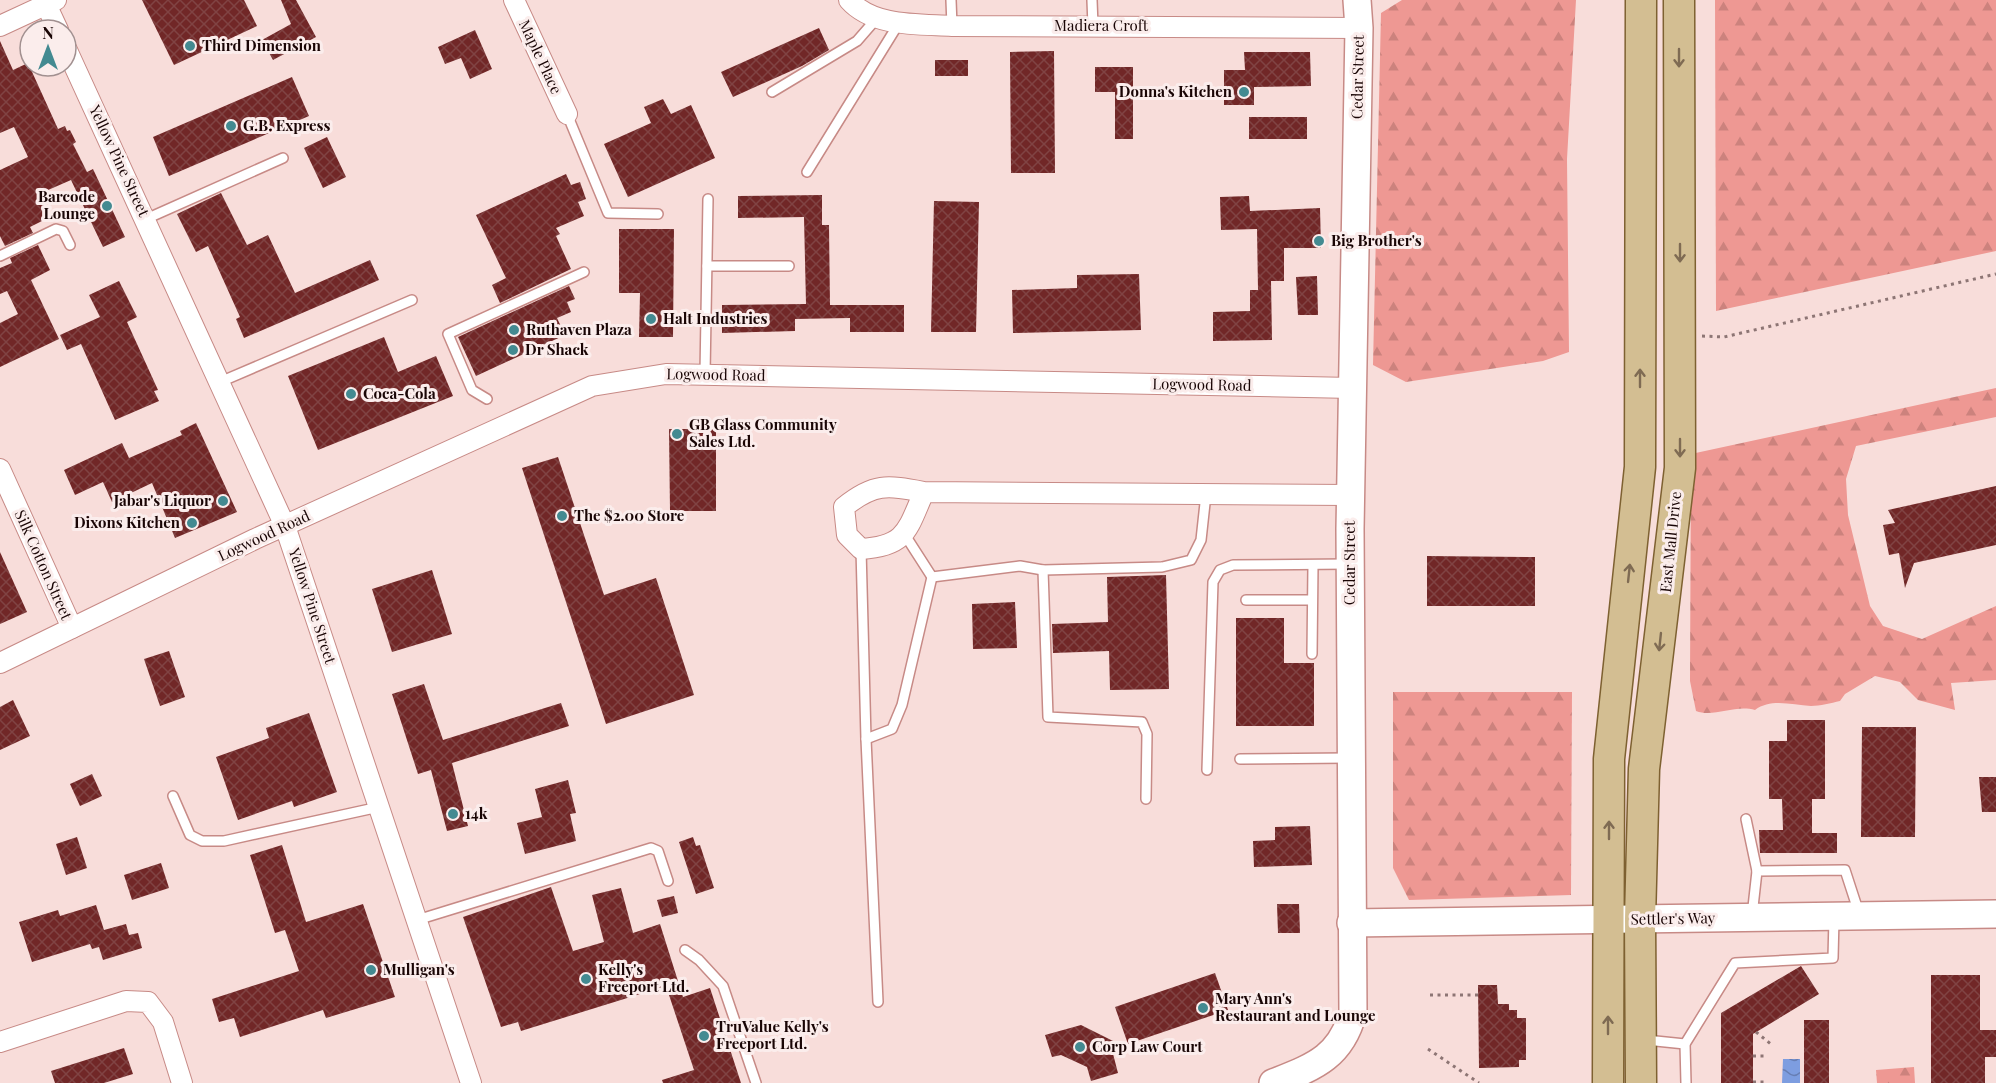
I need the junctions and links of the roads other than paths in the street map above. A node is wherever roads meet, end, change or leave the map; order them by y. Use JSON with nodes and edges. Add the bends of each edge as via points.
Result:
{"nodes":[{"id":1,"x":514,"y":0,"type":"edge"},
{"id":2,"x":849,"y":0,"type":"edge"},
{"id":3,"x":951,"y":0,"type":"edge"},
{"id":4,"x":1092,"y":0,"type":"edge"},
{"id":5,"x":1357,"y":0,"type":"edge"},
{"id":6,"x":1641,"y":0,"type":"edge"},
{"id":7,"x":1679,"y":0,"type":"edge"},
{"id":8,"x":49,"y":2,"type":"edge"},
{"id":9,"x":878,"y":17,"type":"junction"},
{"id":10,"x":54,"y":18,"type":"edge"},
{"id":11,"x":899,"y":23,"type":"junction"},
{"id":12,"x":0,"y":26,"type":"edge"},
{"id":13,"x":952,"y":26,"type":"junction"},
{"id":14,"x":1093,"y":26,"type":"junction"},
{"id":15,"x":1359,"y":28,"type":"junction"},
{"id":16,"x":1630,"y":40,"type":"dead end"},
{"id":17,"x":78,"y":74,"type":"edge"},
{"id":18,"x":1640,"y":91,"type":"junction"},
{"id":19,"x":772,"y":92,"type":"dead end"},
{"id":20,"x":567,"y":114,"type":"joint"},
{"id":21,"x":283,"y":158,"type":"dead end"},
{"id":22,"x":807,"y":172,"type":"dead end"},
{"id":23,"x":708,"y":199,"type":"dead end"},
{"id":24,"x":658,"y":214,"type":"dead end"},
{"id":25,"x":146,"y":219,"type":"junction"},
{"id":26,"x":70,"y":245,"type":"dead end"},
{"id":27,"x":0,"y":256,"type":"edge"},
{"id":28,"x":707,"y":266,"type":"junction"},
{"id":29,"x":789,"y":266,"type":"dead end"},
{"id":30,"x":584,"y":272,"type":"dead end"},
{"id":31,"x":412,"y":300,"type":"dead end"},
{"id":32,"x":705,"y":374,"type":"junction"},
{"id":33,"x":220,"y":382,"type":"junction"},
{"id":34,"x":1352,"y":388,"type":"junction"},
{"id":35,"x":487,"y":399,"type":"dead end"},
{"id":36,"x":0,"y":470,"type":"edge"},
{"id":37,"x":924,"y":492,"type":"junction"},
{"id":38,"x":1206,"y":494,"type":"junction"},
{"id":39,"x":1350,"y":495,"type":"junction"},
{"id":40,"x":285,"y":526,"type":"junction"},
{"id":41,"x":905,"y":536,"type":"junction"},
{"id":42,"x":861,"y":549,"type":"junction"},
{"id":43,"x":1350,"y":564,"type":"junction"},
{"id":44,"x":1313,"y":565,"type":"junction"},
{"id":45,"x":1042,"y":570,"type":"junction"},
{"id":46,"x":932,"y":577,"type":"junction"},
{"id":47,"x":1246,"y":600,"type":"dead end"},
{"id":48,"x":1312,"y":600,"type":"junction"},
{"id":49,"x":72,"y":628,"type":"junction"},
{"id":50,"x":1312,"y":654,"type":"dead end"},
{"id":51,"x":0,"y":663,"type":"edge"},
{"id":52,"x":866,"y":739,"type":"junction"},
{"id":53,"x":1350,"y":758,"type":"junction"},
{"id":54,"x":1240,"y":759,"type":"dead end"},
{"id":55,"x":1207,"y":771,"type":"dead end"},
{"id":56,"x":173,"y":796,"type":"dead end"},
{"id":57,"x":1146,"y":799,"type":"dead end"},
{"id":58,"x":379,"y":807,"type":"junction"},
{"id":59,"x":1746,"y":819,"type":"dead end"},
{"id":60,"x":1757,"y":871,"type":"junction"},
{"id":61,"x":668,"y":881,"type":"dead end"},
{"id":62,"x":1996,"y":914,"type":"edge"},
{"id":63,"x":1847,"y":915,"type":"junction"},
{"id":64,"x":1640,"y":919,"type":"junction"},
{"id":65,"x":1751,"y":919,"type":"junction"},
{"id":66,"x":417,"y":921,"type":"junction"},
{"id":67,"x":1608,"y":921,"type":"junction"},
{"id":68,"x":1351,"y":923,"type":"junction"},
{"id":69,"x":685,"y":950,"type":"dead end"},
{"id":70,"x":878,"y":1002,"type":"dead end"},
{"id":71,"x":1641,"y":1040,"type":"junction"},
{"id":72,"x":0,"y":1042,"type":"edge"},
{"id":73,"x":1685,"y":1044,"type":"junction"},
{"id":74,"x":182,"y":1083,"type":"edge"},
{"id":75,"x":471,"y":1083,"type":"edge"},
{"id":76,"x":756,"y":1083,"type":"edge"},
{"id":77,"x":1273,"y":1083,"type":"edge"},
{"id":78,"x":1608,"y":1083,"type":"edge"},
{"id":79,"x":1641,"y":1083,"type":"edge"},
{"id":80,"x":1686,"y":1083,"type":"edge"}],
"edges":[{"from":1,"to":20,"type":"street","name":"Maple Place"},
{"from":2,"to":9,"type":"street","name":"Madiera Croft","via":[[860,12]]},
{"from":3,"to":13,"type":"lane"},
{"from":4,"to":14,"type":"lane"},
{"from":5,"to":15,"type":"main road","name":"Cedar Street"},
{"from":6,"to":18,"type":"main road"},
{"from":7,"to":64,"type":"main road","name":"East Mall Drive","one_way":true,"via":[[1680,468],[1644,769]]},
{"from":8,"to":10,"type":"street"},
{"from":8,"to":12,"type":"street"},
{"from":9,"to":11,"type":"street","name":"Madiera Croft"},
{"from":9,"to":19,"type":"lane","via":[[857,41]]},
{"from":11,"to":13,"type":"street","name":"Madiera Croft"},
{"from":11,"to":22,"type":"lane"},
{"from":13,"to":14,"type":"street","name":"Madiera Croft"},
{"from":14,"to":15,"type":"street","name":"Madiera Croft"},
{"from":15,"to":34,"type":"main road","name":"Cedar Street"},
{"from":16,"to":18,"type":"lane"},
{"from":17,"to":25,"type":"street","name":"Yellow Pine Street"},
{"from":67,"to":18,"type":"main road","one_way":true,"via":[[1610,759],[1640,467]]},
{"from":20,"to":24,"type":"lane","via":[[608,213]]},
{"from":21,"to":25,"type":"lane"},
{"from":23,"to":28,"type":"lane"},
{"from":25,"to":33,"type":"street","name":"Yellow Pine Street"},
{"from":26,"to":27,"type":"lane","via":[[63,231],[56,229]]},
{"from":28,"to":29,"type":"lane"},
{"from":28,"to":32,"type":"lane"},
{"from":30,"to":35,"type":"lane","via":[[448,334],[472,390]]},
{"from":31,"to":33,"type":"lane"},
{"from":32,"to":34,"type":"street","name":"Logwood Road"},
{"from":32,"to":40,"type":"street","name":"Logwood Road","via":[[666,374],[594,385]]},
{"from":33,"to":40,"type":"street","name":"Yellow Pine Street"},
{"from":34,"to":39,"type":"main road","name":"Cedar Street"},
{"from":36,"to":49,"type":"street","name":"Silk Cotton Street"},
{"from":37,"to":38,"type":"street"},
{"from":37,"to":41,"type":"street"},
{"from":37,"to":42,"type":"street","via":[[891,486],[863,492],[844,507],[847,535]]},
{"from":38,"to":39,"type":"street"},
{"from":38,"to":45,"type":"lane","via":[[1202,540],[1191,560],[1162,567]]},
{"from":39,"to":43,"type":"main road","name":"Cedar Street"},
{"from":40,"to":49,"type":"street","name":"Logwood Road"},
{"from":40,"to":58,"type":"street","name":"Yellow Pine Street"},
{"from":41,"to":42,"type":"street","via":[[881,547]]},
{"from":41,"to":46,"type":"lane"},
{"from":42,"to":52,"type":"lane"},
{"from":43,"to":44,"type":"lane"},
{"from":43,"to":53,"type":"main road","name":"Cedar Street"},
{"from":44,"to":48,"type":"lane"},
{"from":44,"to":55,"type":"lane","via":[[1233,565],[1220,570],[1213,582]]},
{"from":45,"to":46,"type":"lane","via":[[1020,566]]},
{"from":45,"to":57,"type":"lane","via":[[1048,717],[1143,722],[1147,734]]},
{"from":46,"to":52,"type":"lane","via":[[902,705],[892,729]]},
{"from":47,"to":48,"type":"lane"},
{"from":48,"to":50,"type":"lane"},
{"from":49,"to":51,"type":"street","name":"Logwood Road"},
{"from":52,"to":70,"type":"lane"},
{"from":53,"to":54,"type":"lane"},
{"from":53,"to":68,"type":"main road","name":"Cedar Street"},
{"from":56,"to":58,"type":"lane","via":[[190,836],[202,841],[224,841]]},
{"from":58,"to":66,"type":"street","name":"Yellow Pine Street"},
{"from":59,"to":60,"type":"lane"},
{"from":60,"to":63,"type":"lane","via":[[1845,870]]},
{"from":60,"to":65,"type":"lane"},
{"from":61,"to":66,"type":"lane","via":[[658,851],[651,848]]},
{"from":62,"to":63,"type":"main road","name":"Settler's Way"},
{"from":63,"to":65,"type":"main road","name":"Settler's Way"},
{"from":63,"to":73,"type":"lane","via":[[1833,958],[1735,963]]},
{"from":64,"to":65,"type":"main road","name":"Settler's Way"},
{"from":64,"to":67,"type":"main road","name":"Settler's Way"},
{"from":64,"to":71,"type":"main road","name":"East Mall Drive"},
{"from":66,"to":75,"type":"street","name":"Yellow Pine Street"},
{"from":67,"to":68,"type":"main road","name":"Settler's Way"},
{"from":78,"to":67,"type":"main road","one_way":true},
{"from":68,"to":77,"type":"main road","name":"Cedar Street","via":[[1353,1012],[1349,1026],[1337,1048],[1321,1062]]},
{"from":69,"to":76,"type":"lane","via":[[723,986]]},
{"from":71,"to":73,"type":"lane"},
{"from":71,"to":79,"type":"main road","name":"East Mall Drive"},
{"from":72,"to":74,"type":"street","via":[[126,1001],[148,1002],[163,1022]]},
{"from":73,"to":80,"type":"lane"}]}
